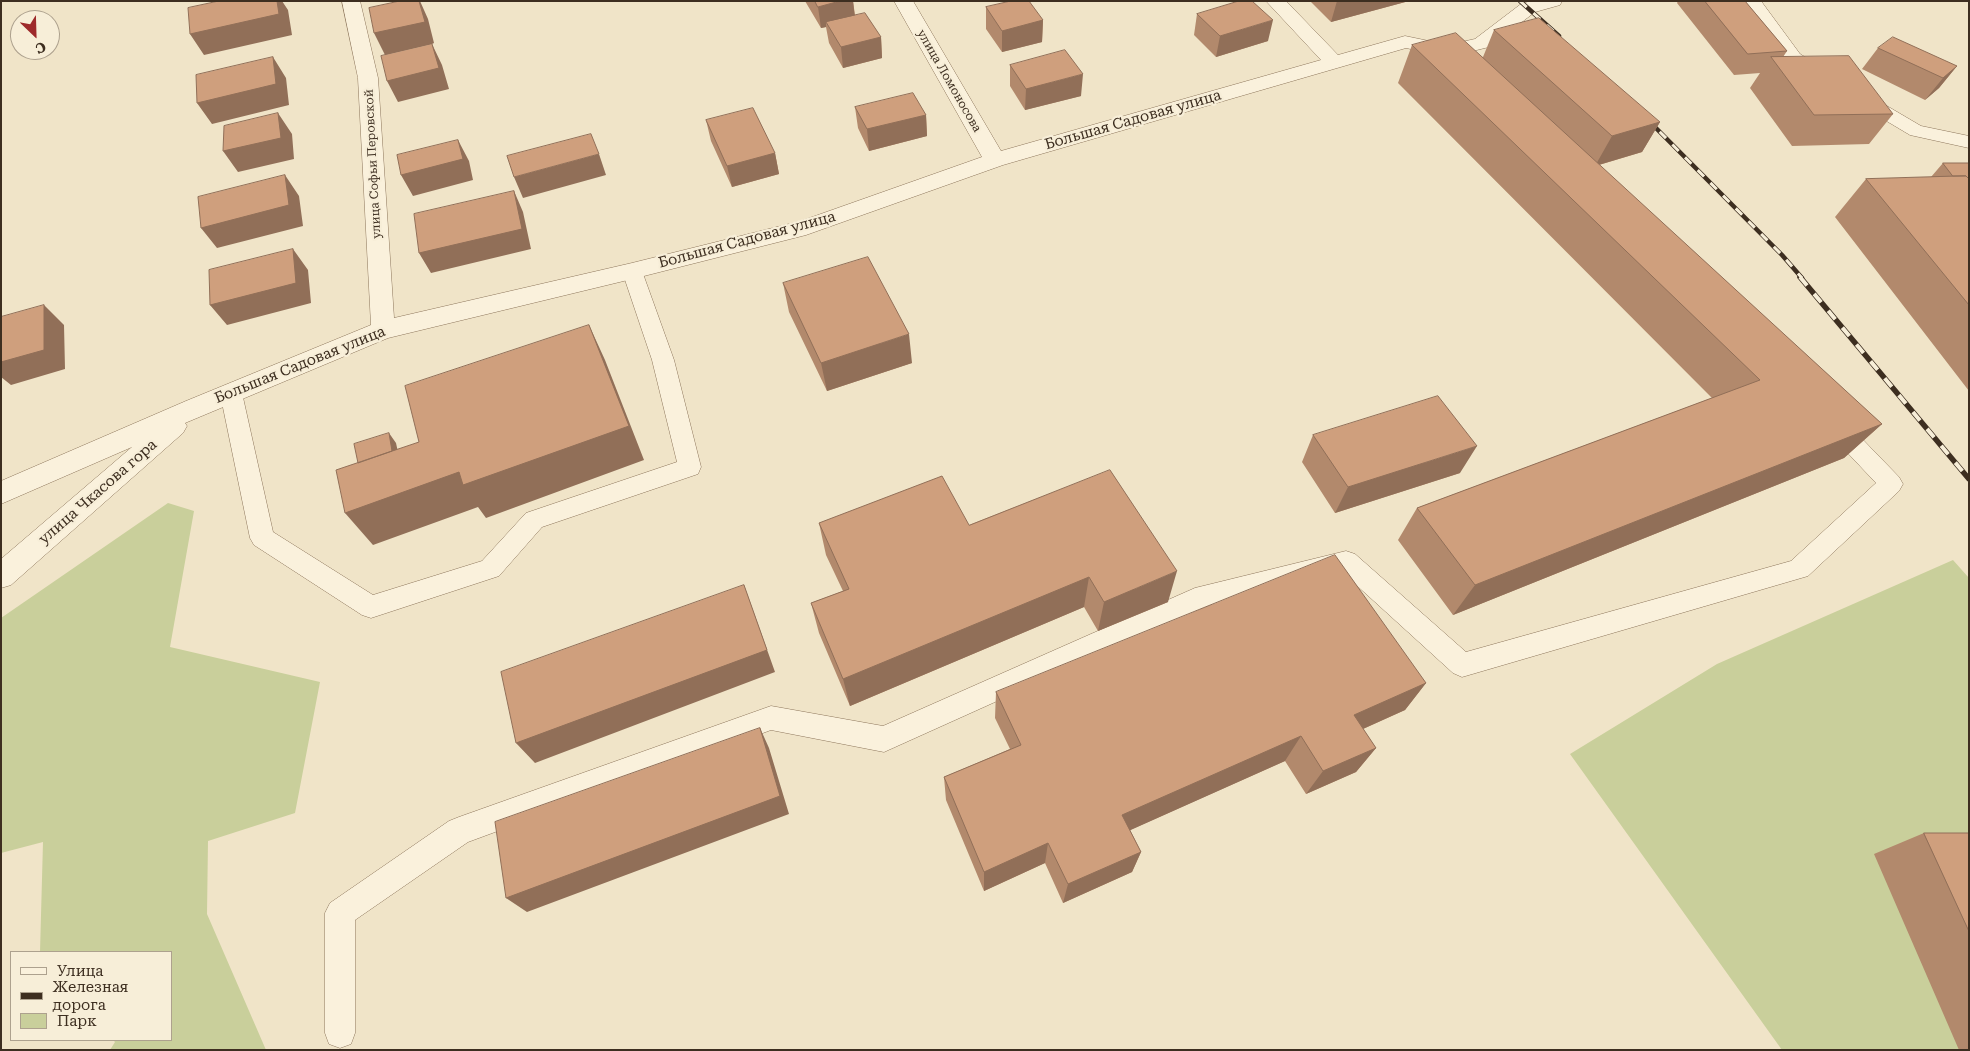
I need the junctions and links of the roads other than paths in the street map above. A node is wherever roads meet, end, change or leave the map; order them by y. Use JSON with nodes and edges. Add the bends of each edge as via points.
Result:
{"nodes":[{"id":1,"x":350,"y":1,"type":"edge"},
{"id":2,"x":903,"y":1,"type":"edge"},
{"id":3,"x":1275,"y":1,"type":"edge"},
{"id":4,"x":1553,"y":1,"type":"edge"},
{"id":5,"x":1753,"y":1,"type":"edge"},
{"id":6,"x":1448,"y":51,"type":"junction"},
{"id":7,"x":1334,"y":62,"type":"junction"},
{"id":8,"x":1468,"y":70,"type":"edge"},
{"id":9,"x":1834,"y":82,"type":"edge"},
{"id":10,"x":1851,"y":92,"type":"edge"},
{"id":11,"x":1969,"y":142,"type":"edge"},
{"id":12,"x":995,"y":160,"type":"junction"},
{"id":13,"x":632,"y":271,"type":"junction"},
{"id":14,"x":383,"y":330,"type":"junction"},
{"id":15,"x":231,"y":393,"type":"junction"},
{"id":16,"x":1816,"y":405,"type":"edge"},
{"id":17,"x":195,"y":408,"type":"junction"},
{"id":18,"x":1,"y":493,"type":"edge"},
{"id":19,"x":1,"y":576,"type":"edge"},
{"id":20,"x":340,"y":1032,"type":"dead end"}],
"edges":[{"from":1,"to":14,"type":"street","name":"улица Софьи Перовской","via":[[368,78]]},
{"from":2,"to":12,"type":"street","name":"улица Ломоносова"},
{"from":3,"to":7,"type":"street"},
{"from":4,"to":6,"type":"street","name":"Большая Садовая улица","via":[[1528,8],[1482,43]]},
{"from":5,"to":9,"type":"lane","via":[[1794,58]]},
{"from":6,"to":7,"type":"street","name":"Большая Садовая улица","via":[[1406,42]]},
{"from":6,"to":8,"type":"lane"},
{"from":7,"to":12,"type":"street","name":"Большая Садовая улица"},
{"from":10,"to":11,"type":"lane","via":[[1916,131]]},
{"from":12,"to":13,"type":"street","name":"Большая Садовая улица","via":[[806,227]]},
{"from":13,"to":14,"type":"street","name":"Большая Садовая улица"},
{"from":13,"to":15,"type":"lane","via":[[663,360],[690,467],[534,520],[490,569],[371,607],[262,538]]},
{"from":14,"to":15,"type":"street","name":"Большая Садовая улица"},
{"from":15,"to":17,"type":"street","name":"Большая Садовая улица"},
{"from":16,"to":20,"type":"lane","via":[[1891,484],[1799,569],[1462,666],[1346,561],[1204,596],[884,739],[771,718],[459,831],[340,913]]},
{"from":17,"to":18,"type":"street","name":"Большая Садовая улица"},
{"from":17,"to":19,"type":"street","name":"улица Чкасова гора"}]}
